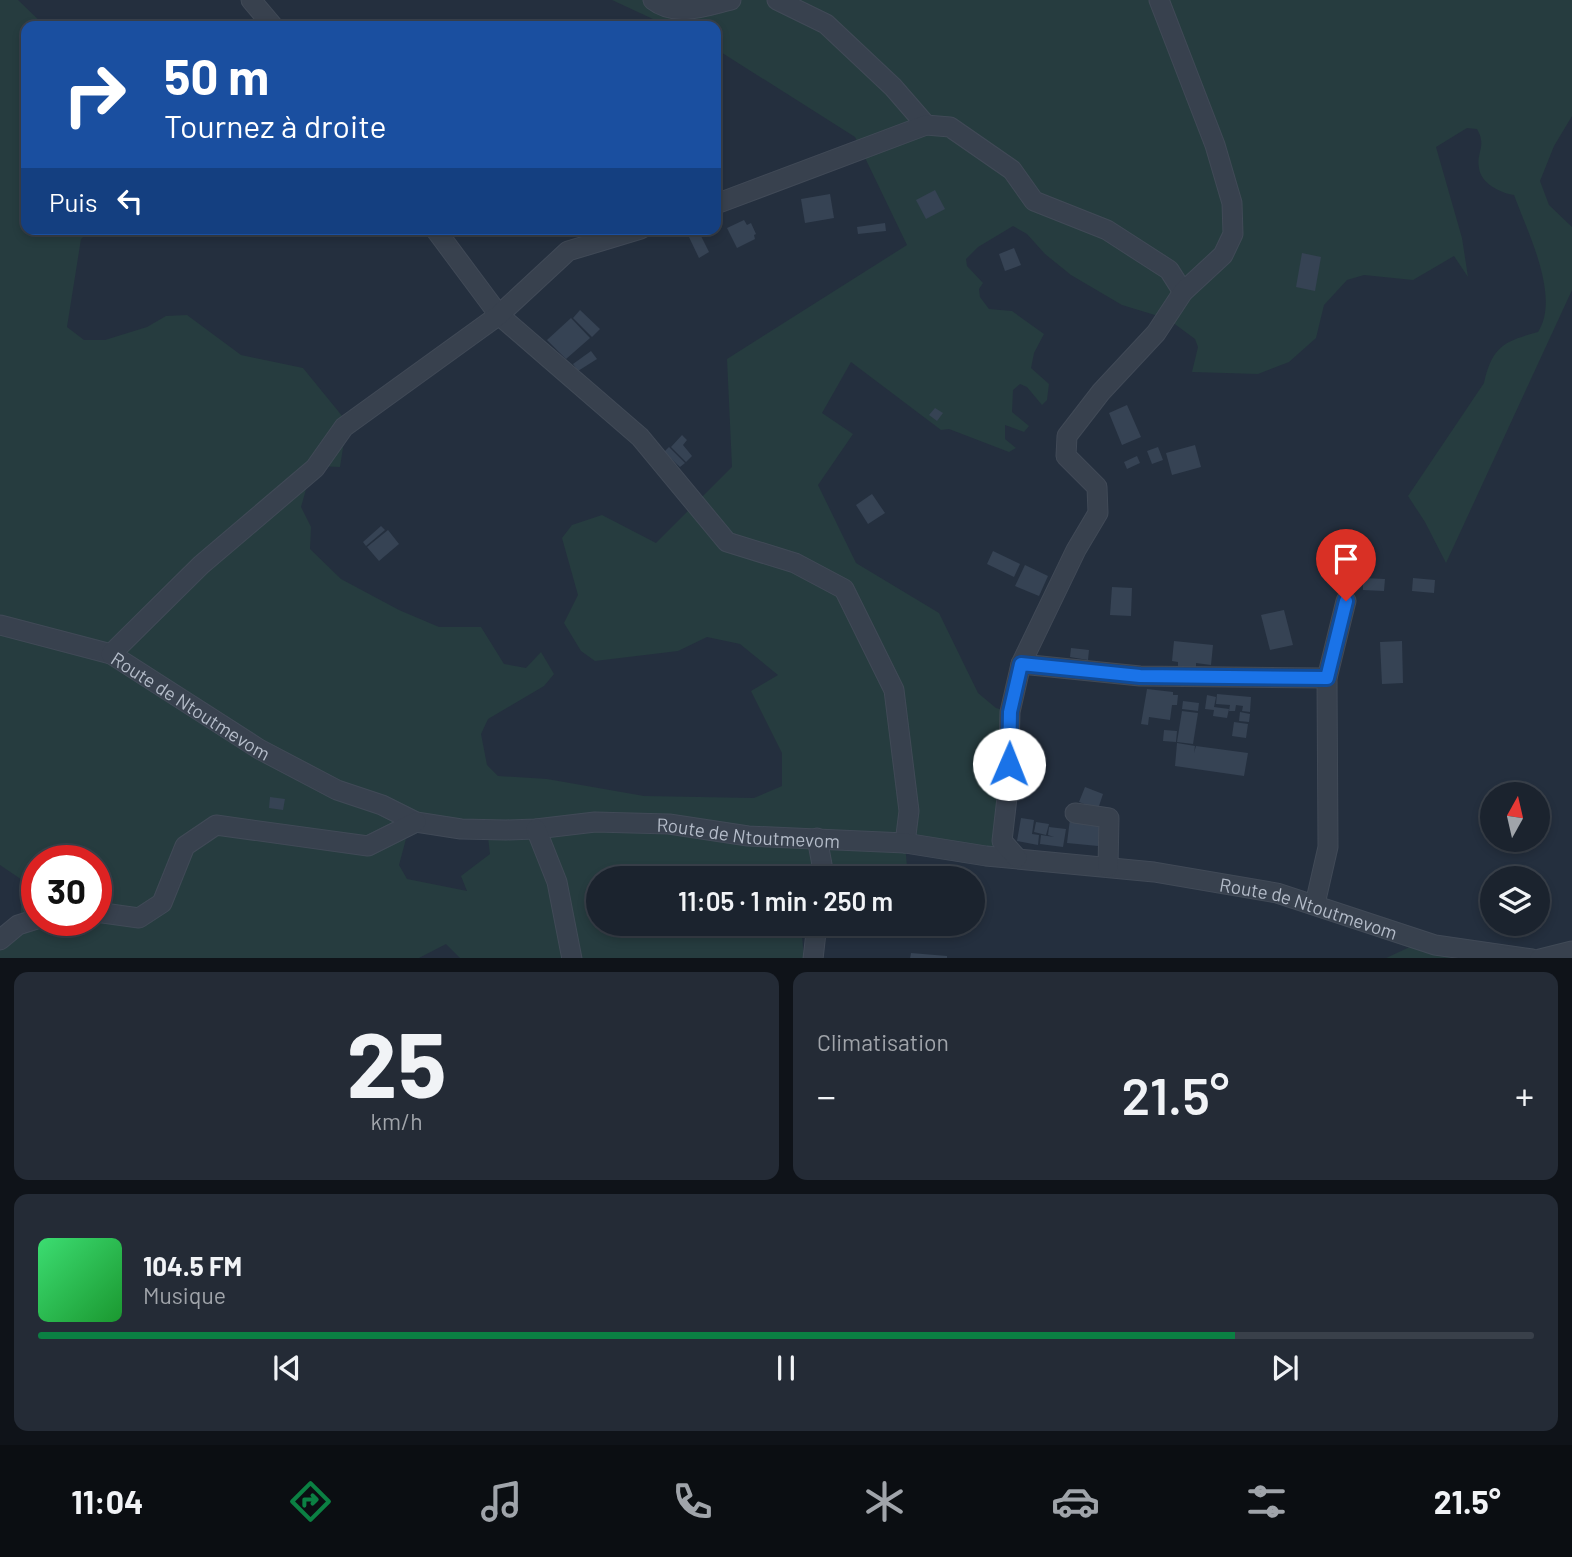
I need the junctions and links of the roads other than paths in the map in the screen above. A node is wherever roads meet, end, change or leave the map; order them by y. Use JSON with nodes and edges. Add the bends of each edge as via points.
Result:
{"nodes":[{"id":1,"x":251,"y":0,"type":"edge"},
{"id":2,"x":653,"y":0,"type":"edge"},
{"id":3,"x":731,"y":0,"type":"edge"},
{"id":4,"x":777,"y":0,"type":"edge"},
{"id":5,"x":1159,"y":0,"type":"edge"},
{"id":6,"x":269,"y":21,"type":"edge"},
{"id":7,"x":926,"y":125,"type":"junction"},
{"id":8,"x":721,"y":202,"type":"edge"},
{"id":9,"x":439,"y":235,"type":"edge"},
{"id":10,"x":621,"y":235,"type":"edge"},
{"id":11,"x":1183,"y":292,"type":"junction"},
{"id":12,"x":499,"y":315,"type":"junction"},
{"id":13,"x":1346,"y":601,"type":"dead end"},
{"id":14,"x":0,"y":625,"type":"edge"},
{"id":15,"x":111,"y":654,"type":"junction"},
{"id":16,"x":1021,"y":664,"type":"junction"},
{"id":17,"x":1327,"y":678,"type":"junction"},
{"id":18,"x":1075,"y":813,"type":"dead end"},
{"id":19,"x":416,"y":822,"type":"junction"},
{"id":20,"x":536,"y":829,"type":"junction"},
{"id":21,"x":817,"y":838,"type":"junction"},
{"id":22,"x":905,"y":844,"type":"junction"},
{"id":23,"x":1017,"y":858,"type":"junction"},
{"id":24,"x":822,"y":866,"type":"edge"},
{"id":25,"x":1108,"y":867,"type":"junction"},
{"id":26,"x":1315,"y":904,"type":"junction"},
{"id":27,"x":112,"y":914,"type":"edge"},
{"id":28,"x":21,"y":924,"type":"edge"},
{"id":29,"x":816,"y":936,"type":"edge"},
{"id":30,"x":0,"y":940,"type":"edge"},
{"id":31,"x":572,"y":958,"type":"edge"},
{"id":32,"x":813,"y":958,"type":"edge"},
{"id":33,"x":1532,"y":958,"type":"edge"}],
"edges":[{"from":1,"to":6,"type":"street"},
{"from":2,"to":3,"type":"street","via":[[689,11]]},
{"from":4,"to":7,"type":"street","via":[[826,24]]},
{"from":5,"to":11,"type":"street","via":[[1215,145],[1232,203],[1233,234],[1223,255]]},
{"from":7,"to":8,"type":"street"},
{"from":7,"to":11,"type":"street","via":[[950,127],[1012,170],[1034,201],[1107,230],[1169,270]]},
{"from":9,"to":12,"type":"street"},
{"from":10,"to":12,"type":"street","via":[[568,251]]},
{"from":11,"to":16,"type":"street","via":[[1156,333],[1101,391],[1067,436],[1066,456],[1097,487],[1098,513]]},
{"from":12,"to":15,"type":"street","via":[[344,427],[315,468],[201,565]]},
{"from":12,"to":22,"type":"street","via":[[640,437],[727,542],[795,563],[844,589],[894,690],[909,811]]},
{"from":13,"to":17,"type":"street"},
{"from":14,"to":15,"type":"street","name":"Route de Ntoutmevom"},
{"from":15,"to":19,"type":"street","name":"Route de Ntoutmevom","via":[[259,749],[337,790]]},
{"from":16,"to":17,"type":"street","via":[[1140,676]]},
{"from":16,"to":23,"type":"street","via":[[1010,712],[1002,841]]},
{"from":17,"to":26,"type":"street","via":[[1328,848]]},
{"from":18,"to":25,"type":"street","via":[[1110,818]]},
{"from":19,"to":20,"type":"street","name":"Route de Ntoutmevom","via":[[461,829]]},
{"from":19,"to":27,"type":"street","via":[[368,846],[216,825],[186,845],[162,903],[138,918]]},
{"from":20,"to":21,"type":"street","name":"Route de Ntoutmevom","via":[[595,822],[669,824],[748,836]]},
{"from":20,"to":31,"type":"street","via":[[557,882]]},
{"from":21,"to":22,"type":"street","name":"Route de Ntoutmevom"},
{"from":21,"to":24,"type":"street"},
{"from":22,"to":23,"type":"street","name":"Route de Ntoutmevom"},
{"from":23,"to":25,"type":"street","name":"Route de Ntoutmevom"},
{"from":25,"to":26,"type":"street","name":"Route de Ntoutmevom","via":[[1266,891]]},
{"from":26,"to":33,"type":"street","name":"Route de Ntoutmevom","via":[[1435,945]]},
{"from":28,"to":30,"type":"street"},
{"from":29,"to":32,"type":"street"}]}
